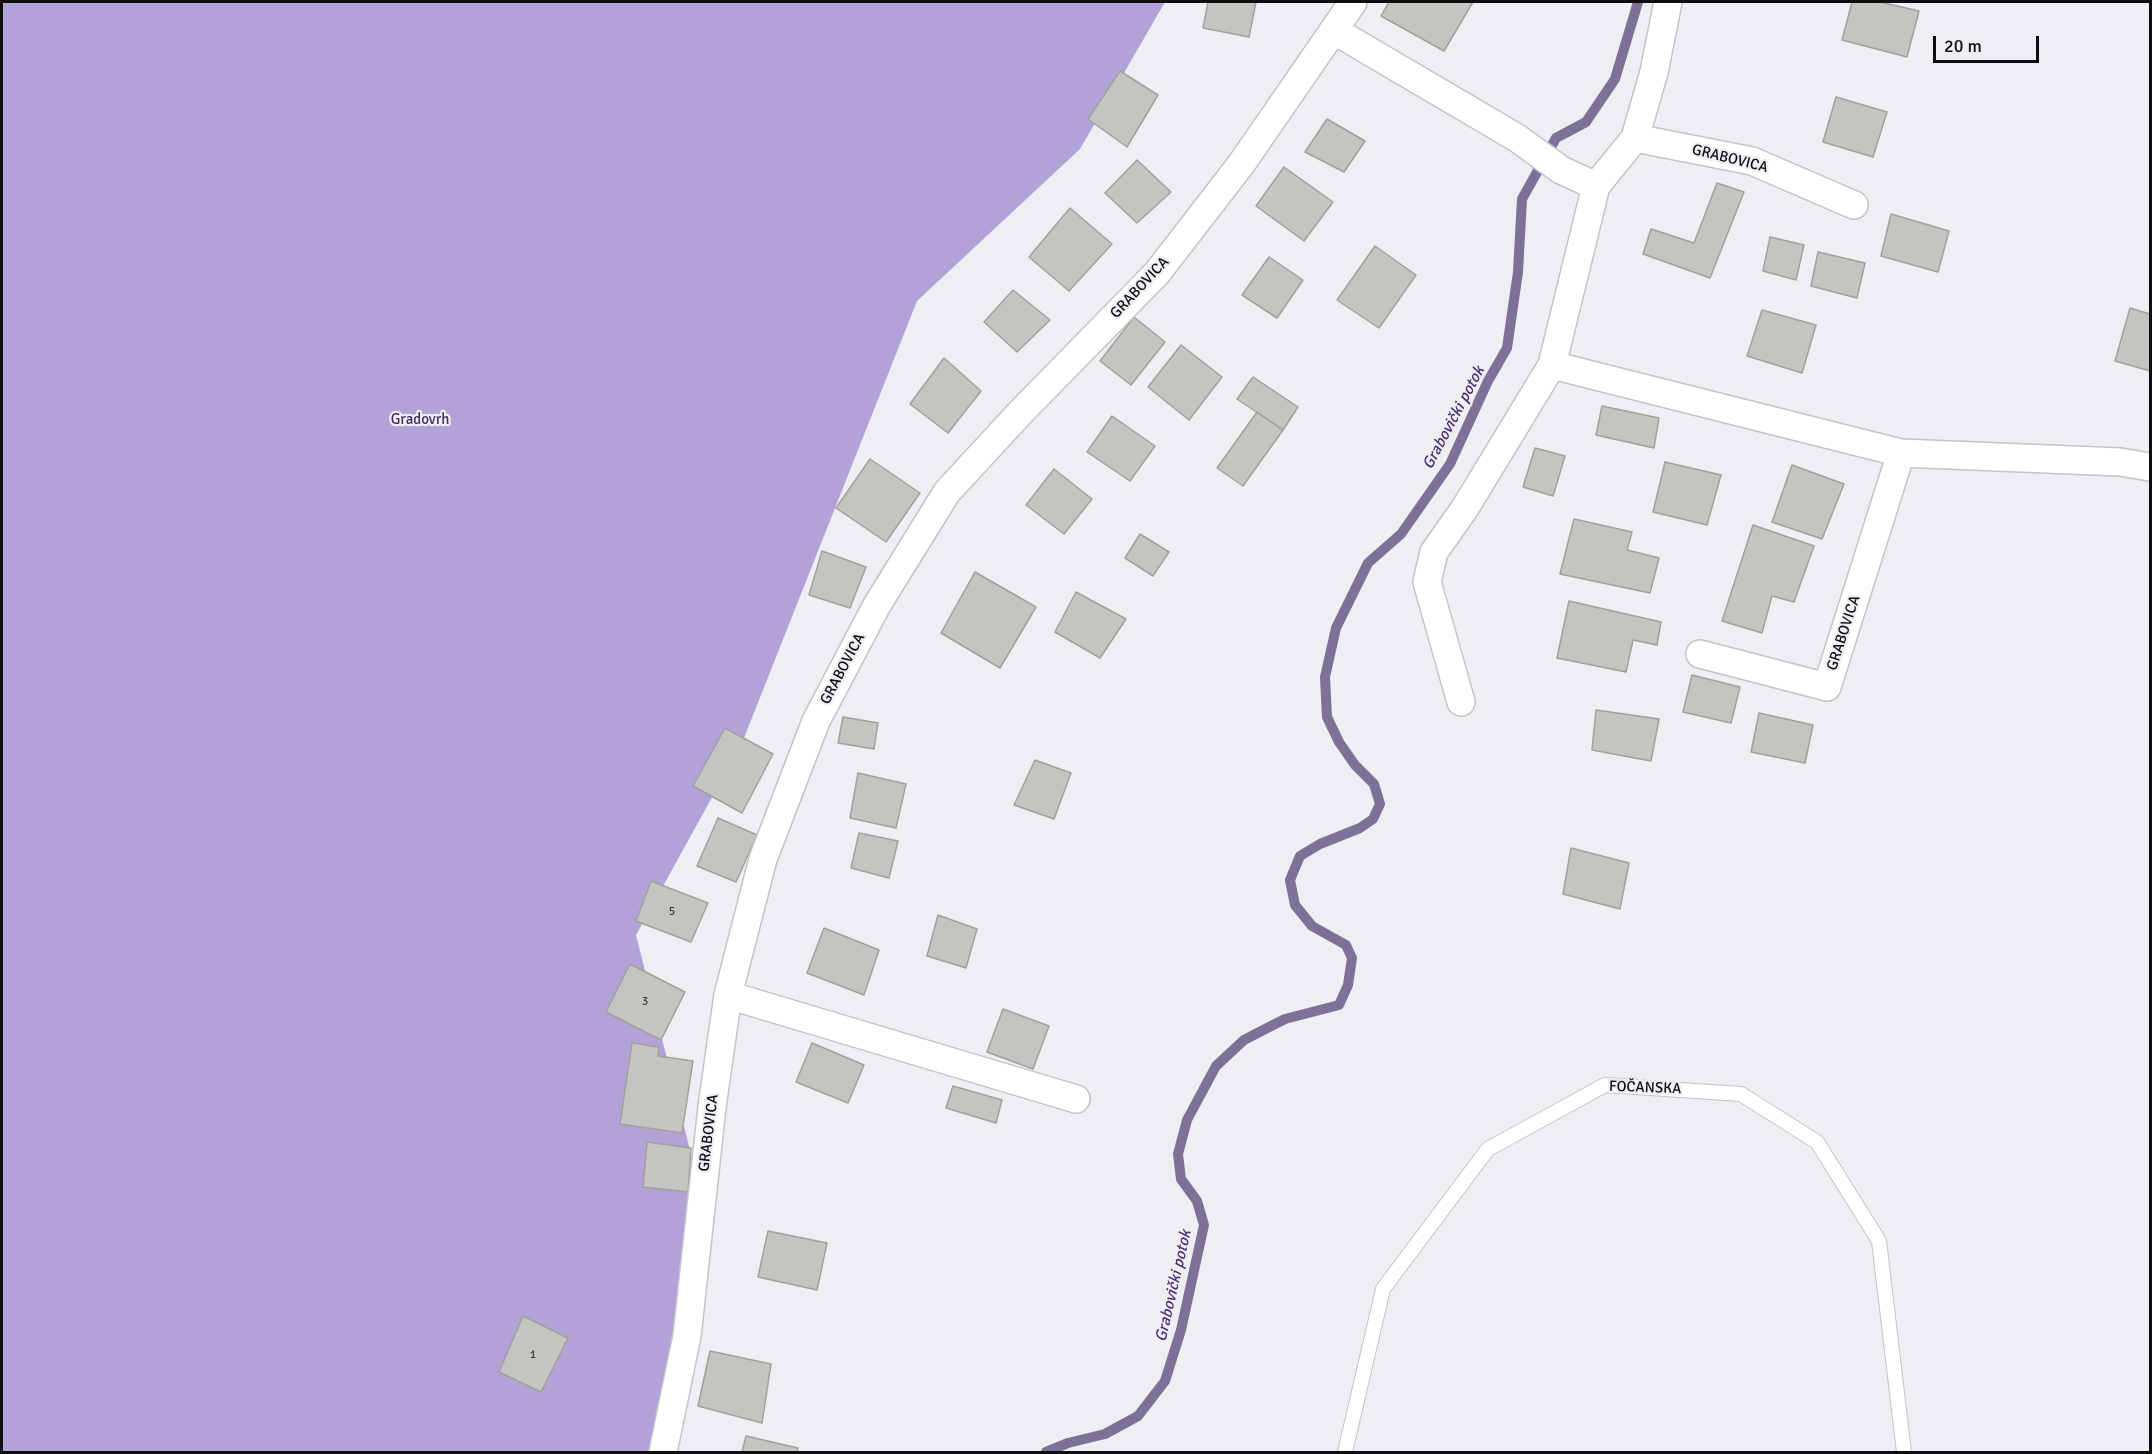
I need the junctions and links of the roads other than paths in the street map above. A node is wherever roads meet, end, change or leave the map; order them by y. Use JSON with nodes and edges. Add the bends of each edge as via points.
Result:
{"nodes":[{"id":1,"x":1353,"y":2,"type":"edge"},
{"id":2,"x":1668,"y":2,"type":"edge"},
{"id":3,"x":1335,"y":31,"type":"junction"},
{"id":4,"x":1635,"y":138,"type":"junction"},
{"id":5,"x":1596,"y":186,"type":"junction"},
{"id":6,"x":1854,"y":205,"type":"dead end"},
{"id":7,"x":1552,"y":365,"type":"junction"},
{"id":8,"x":1901,"y":453,"type":"junction"},
{"id":9,"x":2151,"y":467,"type":"edge"},
{"id":10,"x":1700,"y":654,"type":"dead end"},
{"id":11,"x":1461,"y":702,"type":"dead end"},
{"id":12,"x":728,"y":995,"type":"junction"},
{"id":13,"x":1076,"y":1099,"type":"dead end"},
{"id":14,"x":663,"y":1452,"type":"edge"},
{"id":15,"x":1345,"y":1452,"type":"edge"},
{"id":16,"x":1904,"y":1452,"type":"edge"}],
"edges":[{"from":1,"to":3,"type":"street","name":"GRABOVICA"},
{"from":2,"to":4,"type":"street"},
{"from":3,"to":5,"type":"street","via":[[1517,138],[1561,170]]},
{"from":3,"to":12,"type":"street","name":"GRABOVICA","via":[[1242,163],[1157,273],[947,492],[877,605],[816,721],[763,859]]},
{"from":4,"to":5,"type":"street"},
{"from":4,"to":6,"type":"street","name":"GRABOVICA","via":[[1752,161]]},
{"from":5,"to":7,"type":"street"},
{"from":7,"to":8,"type":"street"},
{"from":7,"to":11,"type":"street","via":[[1434,552],[1427,582]]},
{"from":8,"to":9,"type":"street"},
{"from":8,"to":10,"type":"street","name":"GRABOVICA","via":[[1827,687]]},
{"from":12,"to":13,"type":"street"},
{"from":12,"to":14,"type":"street","name":"GRABOVICA","via":[[687,1336]]},
{"from":15,"to":16,"type":"lane","name":"FOČANSKA","via":[[1383,1289],[1488,1149],[1605,1084],[1741,1094],[1817,1142],[1879,1241]]}]}
